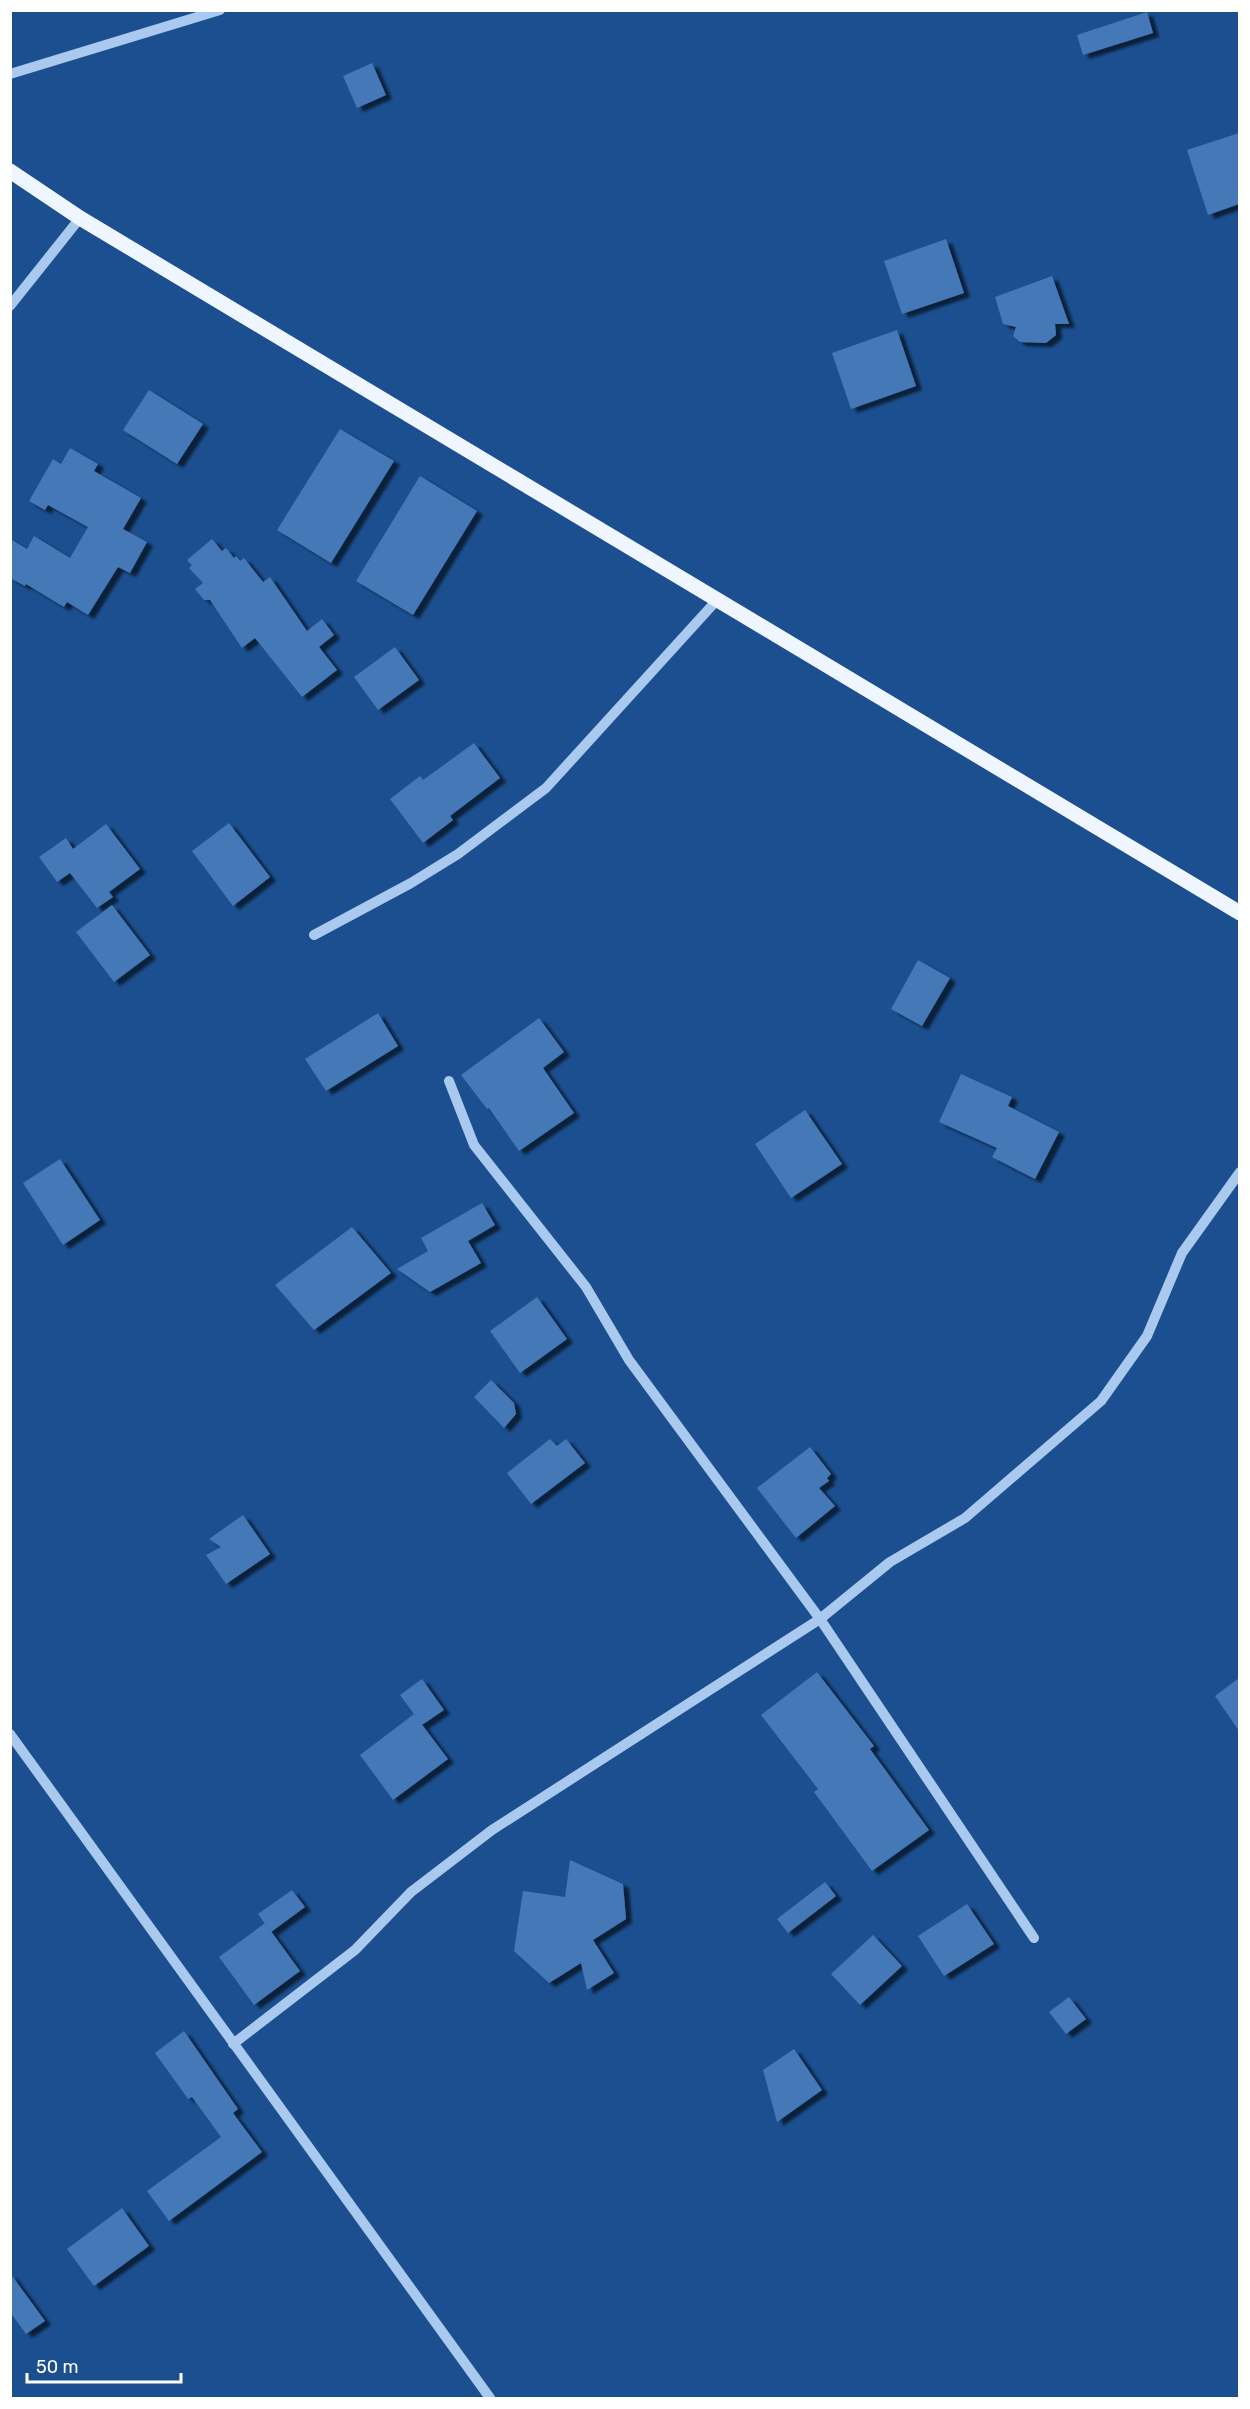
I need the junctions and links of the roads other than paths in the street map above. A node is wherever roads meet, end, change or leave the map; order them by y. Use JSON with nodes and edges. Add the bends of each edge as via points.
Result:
{"nodes":[{"id":1,"x":220,"y":10,"type":"edge"},
{"id":2,"x":10,"y":74,"type":"edge"},
{"id":3,"x":10,"y":171,"type":"edge"},
{"id":4,"x":80,"y":218,"type":"junction"},
{"id":5,"x":10,"y":306,"type":"edge"},
{"id":6,"x":717,"y":600,"type":"junction"},
{"id":7,"x":1239,"y":913,"type":"edge"},
{"id":8,"x":314,"y":935,"type":"dead end"},
{"id":9,"x":449,"y":1081,"type":"dead end"},
{"id":10,"x":1239,"y":1172,"type":"edge"},
{"id":11,"x":820,"y":1619,"type":"junction"},
{"id":12,"x":10,"y":1734,"type":"edge"},
{"id":13,"x":1034,"y":1938,"type":"dead end"},
{"id":14,"x":233,"y":2044,"type":"junction"},
{"id":15,"x":490,"y":2398,"type":"edge"}],
"edges":[{"from":1,"to":2,"type":"street"},
{"from":3,"to":4,"type":"main road"},
{"from":4,"to":5,"type":"street"},
{"from":4,"to":6,"type":"main road"},
{"from":6,"to":7,"type":"main road"},
{"from":6,"to":8,"type":"street","via":[[546,788],[411,883]]},
{"from":9,"to":11,"type":"street","via":[[474,1145],[586,1287],[629,1360]]},
{"from":10,"to":11,"type":"street","via":[[1182,1253],[1148,1336],[1101,1401],[965,1518],[890,1562]]},
{"from":11,"to":13,"type":"street"},
{"from":11,"to":14,"type":"street","via":[[492,1830],[411,1892],[355,1950]]},
{"from":12,"to":14,"type":"street"},
{"from":14,"to":15,"type":"street"}]}
